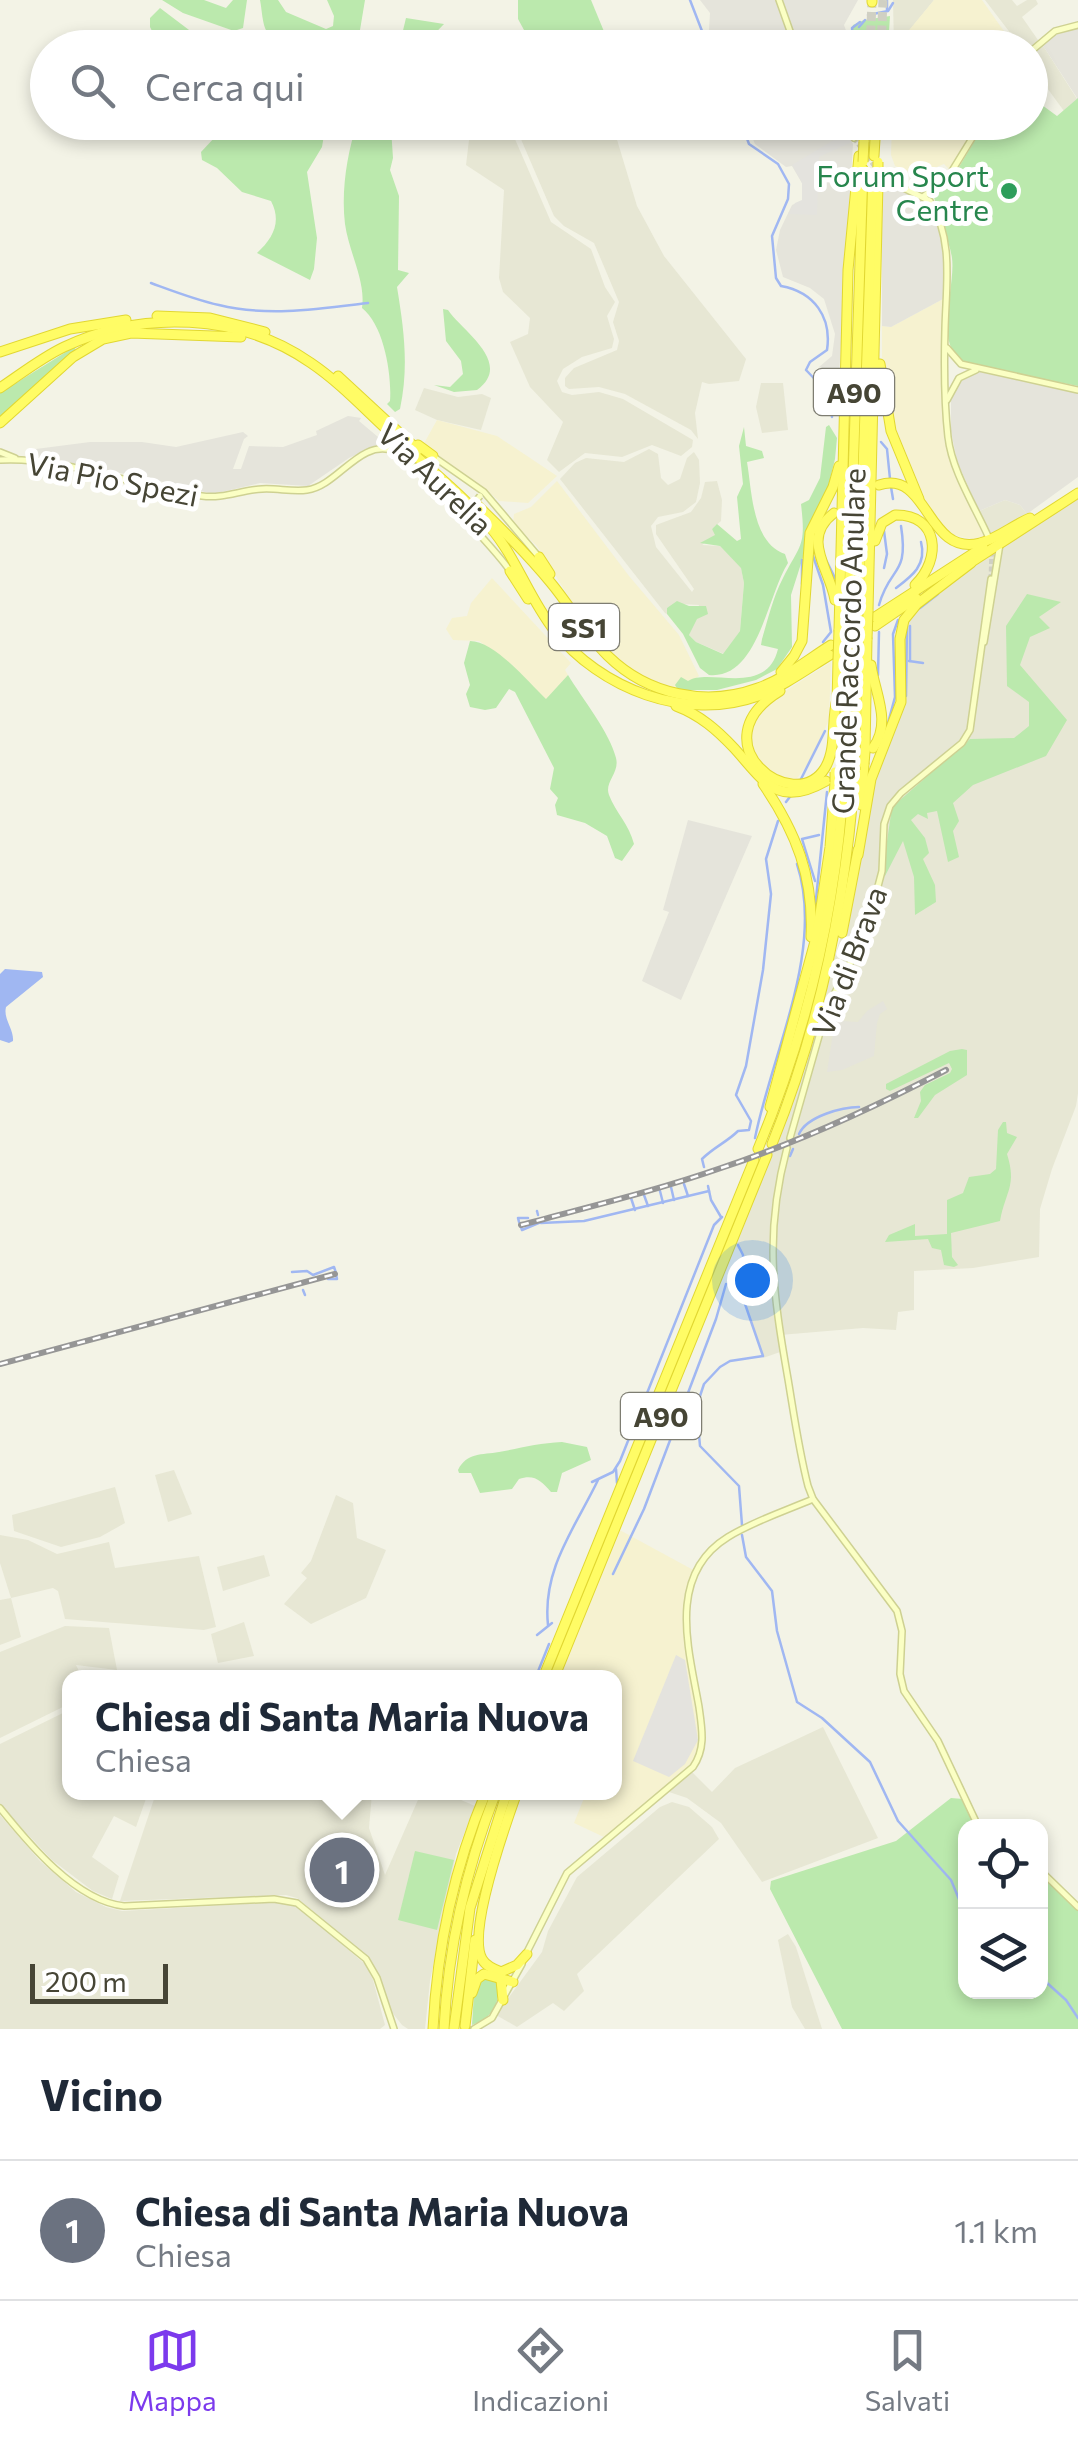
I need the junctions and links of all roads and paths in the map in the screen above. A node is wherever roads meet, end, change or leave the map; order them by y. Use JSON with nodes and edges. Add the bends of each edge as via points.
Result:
{"nodes":[{"id":1,"x":779,"y":0,"type":"edge"},
{"id":2,"x":1078,"y":26,"type":"edge"},
{"id":3,"x":790,"y":30,"type":"edge"},
{"id":4,"x":1048,"y":37,"type":"edge"},
{"id":5,"x":860,"y":140,"type":"edge"},
{"id":6,"x":876,"y":140,"type":"edge"},
{"id":7,"x":971,"y":140,"type":"edge"},
{"id":8,"x":861,"y":159,"type":"junction"},
{"id":9,"x":878,"y":179,"type":"junction"},
{"id":10,"x":924,"y":196,"type":"junction"},
{"id":11,"x":877,"y":288,"type":"junction"},
{"id":12,"x":126,"y":320,"type":"junction"},
{"id":13,"x":945,"y":345,"type":"junction"},
{"id":14,"x":288,"y":349,"type":"junction"},
{"id":15,"x":0,"y":352,"type":"edge"},
{"id":16,"x":846,"y":359,"type":"junction"},
{"id":17,"x":961,"y":364,"type":"junction"},
{"id":18,"x":978,"y":369,"type":"junction"},
{"id":19,"x":945,"y":370,"type":"junction"},
{"id":20,"x":961,"y":376,"type":"junction"},
{"id":21,"x":0,"y":384,"type":"edge"},
{"id":22,"x":1078,"y":390,"type":"edge"},
{"id":23,"x":946,"y":402,"type":"junction"},
{"id":24,"x":388,"y":422,"type":"junction"},
{"id":25,"x":0,"y":423,"type":"edge"},
{"id":26,"x":394,"y":451,"type":"joint"},
{"id":27,"x":0,"y":452,"type":"edge"},
{"id":28,"x":433,"y":456,"type":"joint"},
{"id":29,"x":18,"y":459,"type":"junction"},
{"id":30,"x":0,"y":460,"type":"edge"},
{"id":31,"x":882,"y":484,"type":"dead end"},
{"id":32,"x":1078,"y":490,"type":"edge"},
{"id":33,"x":482,"y":494,"type":"junction"},
{"id":34,"x":919,"y":499,"type":"junction"},
{"id":35,"x":834,"y":513,"type":"dead end"},
{"id":36,"x":463,"y":516,"type":"junction"},
{"id":37,"x":1030,"y":518,"type":"junction"},
{"id":38,"x":988,"y":536,"type":"dead end"},
{"id":39,"x":1000,"y":543,"type":"junction"},
{"id":40,"x":539,"y":557,"type":"joint"},
{"id":41,"x":971,"y":562,"type":"junction"},
{"id":42,"x":510,"y":571,"type":"joint"},
{"id":43,"x":563,"y":598,"type":"junction"},
{"id":44,"x":874,"y":614,"type":"junction"},
{"id":45,"x":544,"y":616,"type":"junction"},
{"id":46,"x":842,"y":626,"type":"junction"},
{"id":47,"x":864,"y":644,"type":"junction"},
{"id":48,"x":833,"y":653,"type":"junction"},
{"id":49,"x":817,"y":663,"type":"junction"},
{"id":50,"x":641,"y":692,"type":"junction"},
{"id":51,"x":703,"y":697,"type":"junction"},
{"id":52,"x":837,"y":699,"type":"junction"},
{"id":53,"x":869,"y":750,"type":"junction"},
{"id":54,"x":845,"y":771,"type":"junction"},
{"id":55,"x":758,"y":778,"type":"junction"},
{"id":56,"x":806,"y":786,"type":"junction"},
{"id":57,"x":787,"y":788,"type":"junction"},
{"id":58,"x":858,"y":854,"type":"junction"},
{"id":59,"x":826,"y":983,"type":"junction"},
{"id":60,"x":805,"y":984,"type":"junction"},
{"id":61,"x":790,"y":1138,"type":"dead end"},
{"id":62,"x":765,"y":1148,"type":"junction"},
{"id":63,"x":786,"y":1148,"type":"dead end"},
{"id":64,"x":754,"y":1160,"type":"dead end"},
{"id":65,"x":813,"y":1499,"type":"junction"},
{"id":66,"x":546,"y":1670,"type":"edge"},
{"id":67,"x":557,"y":1670,"type":"edge"},
{"id":68,"x":483,"y":1800,"type":"edge"},
{"id":69,"x":493,"y":1800,"type":"edge"},
{"id":70,"x":504,"y":1800,"type":"edge"},
{"id":71,"x":513,"y":1800,"type":"edge"},
{"id":72,"x":0,"y":1808,"type":"edge"},
{"id":73,"x":975,"y":1819,"type":"edge"},
{"id":74,"x":490,"y":1874,"type":"junction"},
{"id":75,"x":1048,"y":1878,"type":"edge"},
{"id":76,"x":1078,"y":1907,"type":"edge"},
{"id":77,"x":526,"y":1954,"type":"junction"},
{"id":78,"x":500,"y":1974,"type":"junction"},
{"id":79,"x":513,"y":1982,"type":"junction"},
{"id":80,"x":503,"y":2000,"type":"junction"},
{"id":81,"x":390,"y":2017,"type":"junction"},
{"id":82,"x":466,"y":2027,"type":"edge"},
{"id":83,"x":444,"y":2028,"type":"edge"},
{"id":84,"x":394,"y":2029,"type":"edge"},
{"id":85,"x":403,"y":2029,"type":"edge"},
{"id":86,"x":432,"y":2029,"type":"edge"}],
"edges":[{"from":1,"to":3,"type":"street"},
{"from":2,"to":4,"type":"street"},
{"from":5,"to":8,"type":"highway","bridge":true},
{"from":6,"to":9,"type":"highway","name":"Grande Raccordo Anulare","number":"A90","bridge":true},
{"from":7,"to":10,"type":"street","via":[[947,179]]},
{"from":8,"to":16,"type":"highway"},
{"from":8,"to":46,"type":"highway","name":"Grande Raccordo Anulare","number":"A90"},
{"from":9,"to":10,"type":"street"},
{"from":9,"to":11,"type":"highway"},
{"from":9,"to":44,"type":"highway","name":"Grande Raccordo Anulare","number":"A90"},
{"from":10,"to":13,"type":"street","via":[[948,260]]},
{"from":11,"to":34,"type":"highway","via":[[886,412]]},
{"from":11,"to":44,"type":"highway"},
{"from":12,"to":15,"type":"highway","via":[[70,329]]},
{"from":12,"to":21,"type":"highway","name":"Via Aurelia","number":"SS1","via":[[58,343]]},
{"from":12,"to":24,"type":"highway","name":"Via Aurelia","number":"SS1","via":[[199,317],[266,333],[322,363]]},
{"from":13,"to":17,"type":"street"},
{"from":13,"to":19,"type":"street"},
{"from":14,"to":21,"type":"highway","name":"Via Aurelia","number":"SS1","via":[[212,324],[141,324],[62,348]]},
{"from":14,"to":25,"type":"highway","via":[[230,335],[114,336],[73,357]]},
{"from":14,"to":45,"type":"highway","name":"Via Aurelia","number":"SS1","via":[[334,380],[486,522]]},
{"from":16,"to":46,"type":"highway"},
{"from":16,"to":51,"type":"highway","via":[[839,466],[810,533],[799,648],[767,681]]},
{"from":17,"to":18,"type":"street"},
{"from":17,"to":19,"type":"street"},
{"from":18,"to":20,"type":"street"},
{"from":18,"to":22,"type":"street"},
{"from":19,"to":20,"type":"street"},
{"from":19,"to":23,"type":"street"},
{"from":20,"to":23,"type":"street"},
{"from":23,"to":38,"type":"street","via":[[951,454]]},
{"from":24,"to":28,"type":"highway"},
{"from":24,"to":43,"type":"highway","name":"Via Aurelia","number":"SS1","via":[[510,536]]},
{"from":26,"to":29,"type":"street","name":"Via Pio Spezi","via":[[369,452],[312,489],[216,497]]},
{"from":26,"to":36,"type":"street","name":"Via Aurelia"},
{"from":27,"to":29,"type":"street"},
{"from":28,"to":33,"type":"street","name":"Via Aurelia"},
{"from":29,"to":30,"type":"street","name":"Via Pio Spezi"},
{"from":31,"to":34,"type":"highway","via":[[900,484]]},
{"from":32,"to":37,"type":"highway"},
{"from":32,"to":39,"type":"highway"},
{"from":33,"to":36,"type":"street","bridge":true},
{"from":33,"to":40,"type":"street","name":"Via Aurelia"},
{"from":34,"to":37,"type":"highway","via":[[938,530],[963,544],[984,542]]},
{"from":35,"to":46,"type":"highway","via":[[816,544]]},
{"from":36,"to":42,"type":"street","name":"Via Aurelia"},
{"from":37,"to":44,"type":"highway"},
{"from":39,"to":41,"type":"highway"},
{"from":39,"to":61,"type":"street","name":"Via di Brava","via":[[968,735],[890,806],[872,909],[827,1008]]},
{"from":40,"to":43,"type":"highway"},
{"from":41,"to":44,"type":"highway"},
{"from":41,"to":58,"type":"highway","via":[[904,620],[901,702],[871,780]]},
{"from":42,"to":45,"type":"highway"},
{"from":43,"to":51,"type":"highway","name":"Via Aurelia","number":"SS1","via":[[626,672],[664,691]]},
{"from":44,"to":44,"type":"highway","via":[[878,530],[895,515],[913,518],[932,540],[933,559],[919,582]]},
{"from":44,"to":47,"type":"highway","bridge":true},
{"from":45,"to":50,"type":"highway","name":"Via Aurelia","number":"SS1","via":[[582,659]]},
{"from":46,"to":48,"type":"highway","bridge":true},
{"from":46,"to":54,"type":"highway","name":"Grande Raccordo Anulare","number":"A90","bridge":true},
{"from":47,"to":53,"type":"highway"},
{"from":47,"to":53,"type":"highway","via":[[883,723]]},
{"from":47,"to":54,"type":"highway","name":"Grande Raccordo Anulare","number":"A90"},
{"from":48,"to":49,"type":"highway","name":"Via Aurelia","number":"SS1"},
{"from":48,"to":51,"type":"highway","name":"Via Aurelia","number":"SS1","via":[[766,685]]},
{"from":48,"to":52,"type":"highway"},
{"from":49,"to":50,"type":"highway","name":"Via Aurelia","number":"SS1","via":[[730,704],[694,705]]},
{"from":49,"to":57,"type":"highway","via":[[760,705],[746,729],[759,767]]},
{"from":50,"to":55,"type":"highway","via":[[700,717]]},
{"from":52,"to":54,"type":"highway"},
{"from":52,"to":56,"type":"highway","via":[[829,760]]},
{"from":53,"to":54,"type":"highway","bridge":true},
{"from":54,"to":56,"type":"highway"},
{"from":54,"to":58,"type":"highway"},
{"from":54,"to":59,"type":"highway","name":"Grande Raccordo Anulare","number":"A90","via":[[844,889]]},
{"from":54,"to":60,"type":"highway"},
{"from":54,"to":62,"type":"highway","name":"Grande Raccordo Anulare","number":"A90","via":[[818,970]]},
{"from":55,"to":57,"type":"highway"},
{"from":55,"to":60,"type":"highway","via":[[790,828],[808,877]]},
{"from":56,"to":57,"type":"highway"},
{"from":58,"to":59,"type":"highway"},
{"from":59,"to":62,"type":"highway","name":"Grande Raccordo Anulare","number":"A90"},
{"from":60,"to":62,"type":"highway"},
{"from":62,"to":67,"type":"highway","name":"Grande Raccordo Anulare","number":"A90"},
{"from":63,"to":65,"type":"street","via":[[771,1268]]},
{"from":64,"to":66,"type":"highway","number":"A90"},
{"from":65,"to":73,"type":"street","via":[[898,1612],[903,1689],[936,1738]]},
{"from":65,"to":77,"type":"street","via":[[736,1533],[703,1561],[686,1605],[700,1755],[566,1873]]},
{"from":68,"to":86,"type":"highway","via":[[452,1892],[431,1998]]},
{"from":69,"to":83,"type":"highway","via":[[460,1906]]},
{"from":70,"to":82,"type":"highway","via":[[470,1908]]},
{"from":71,"to":74,"type":"highway"},
{"from":72,"to":81,"type":"street","via":[[49,1864],[110,1904],[300,1904],[367,1961]]},
{"from":74,"to":78,"type":"highway","via":[[480,1952]]},
{"from":74,"to":82,"type":"highway","via":[[473,1950]]},
{"from":75,"to":76,"type":"street"},
{"from":77,"to":78,"type":"highway"},
{"from":77,"to":79,"type":"street"},
{"from":78,"to":79,"type":"highway"},
{"from":78,"to":80,"type":"highway"},
{"from":78,"to":82,"type":"highway","via":[[478,1980]]},
{"from":79,"to":80,"type":"street"},
{"from":80,"to":82,"type":"street","via":[[492,2018]]},
{"from":81,"to":84,"type":"street"},
{"from":81,"to":85,"type":"street"}]}
